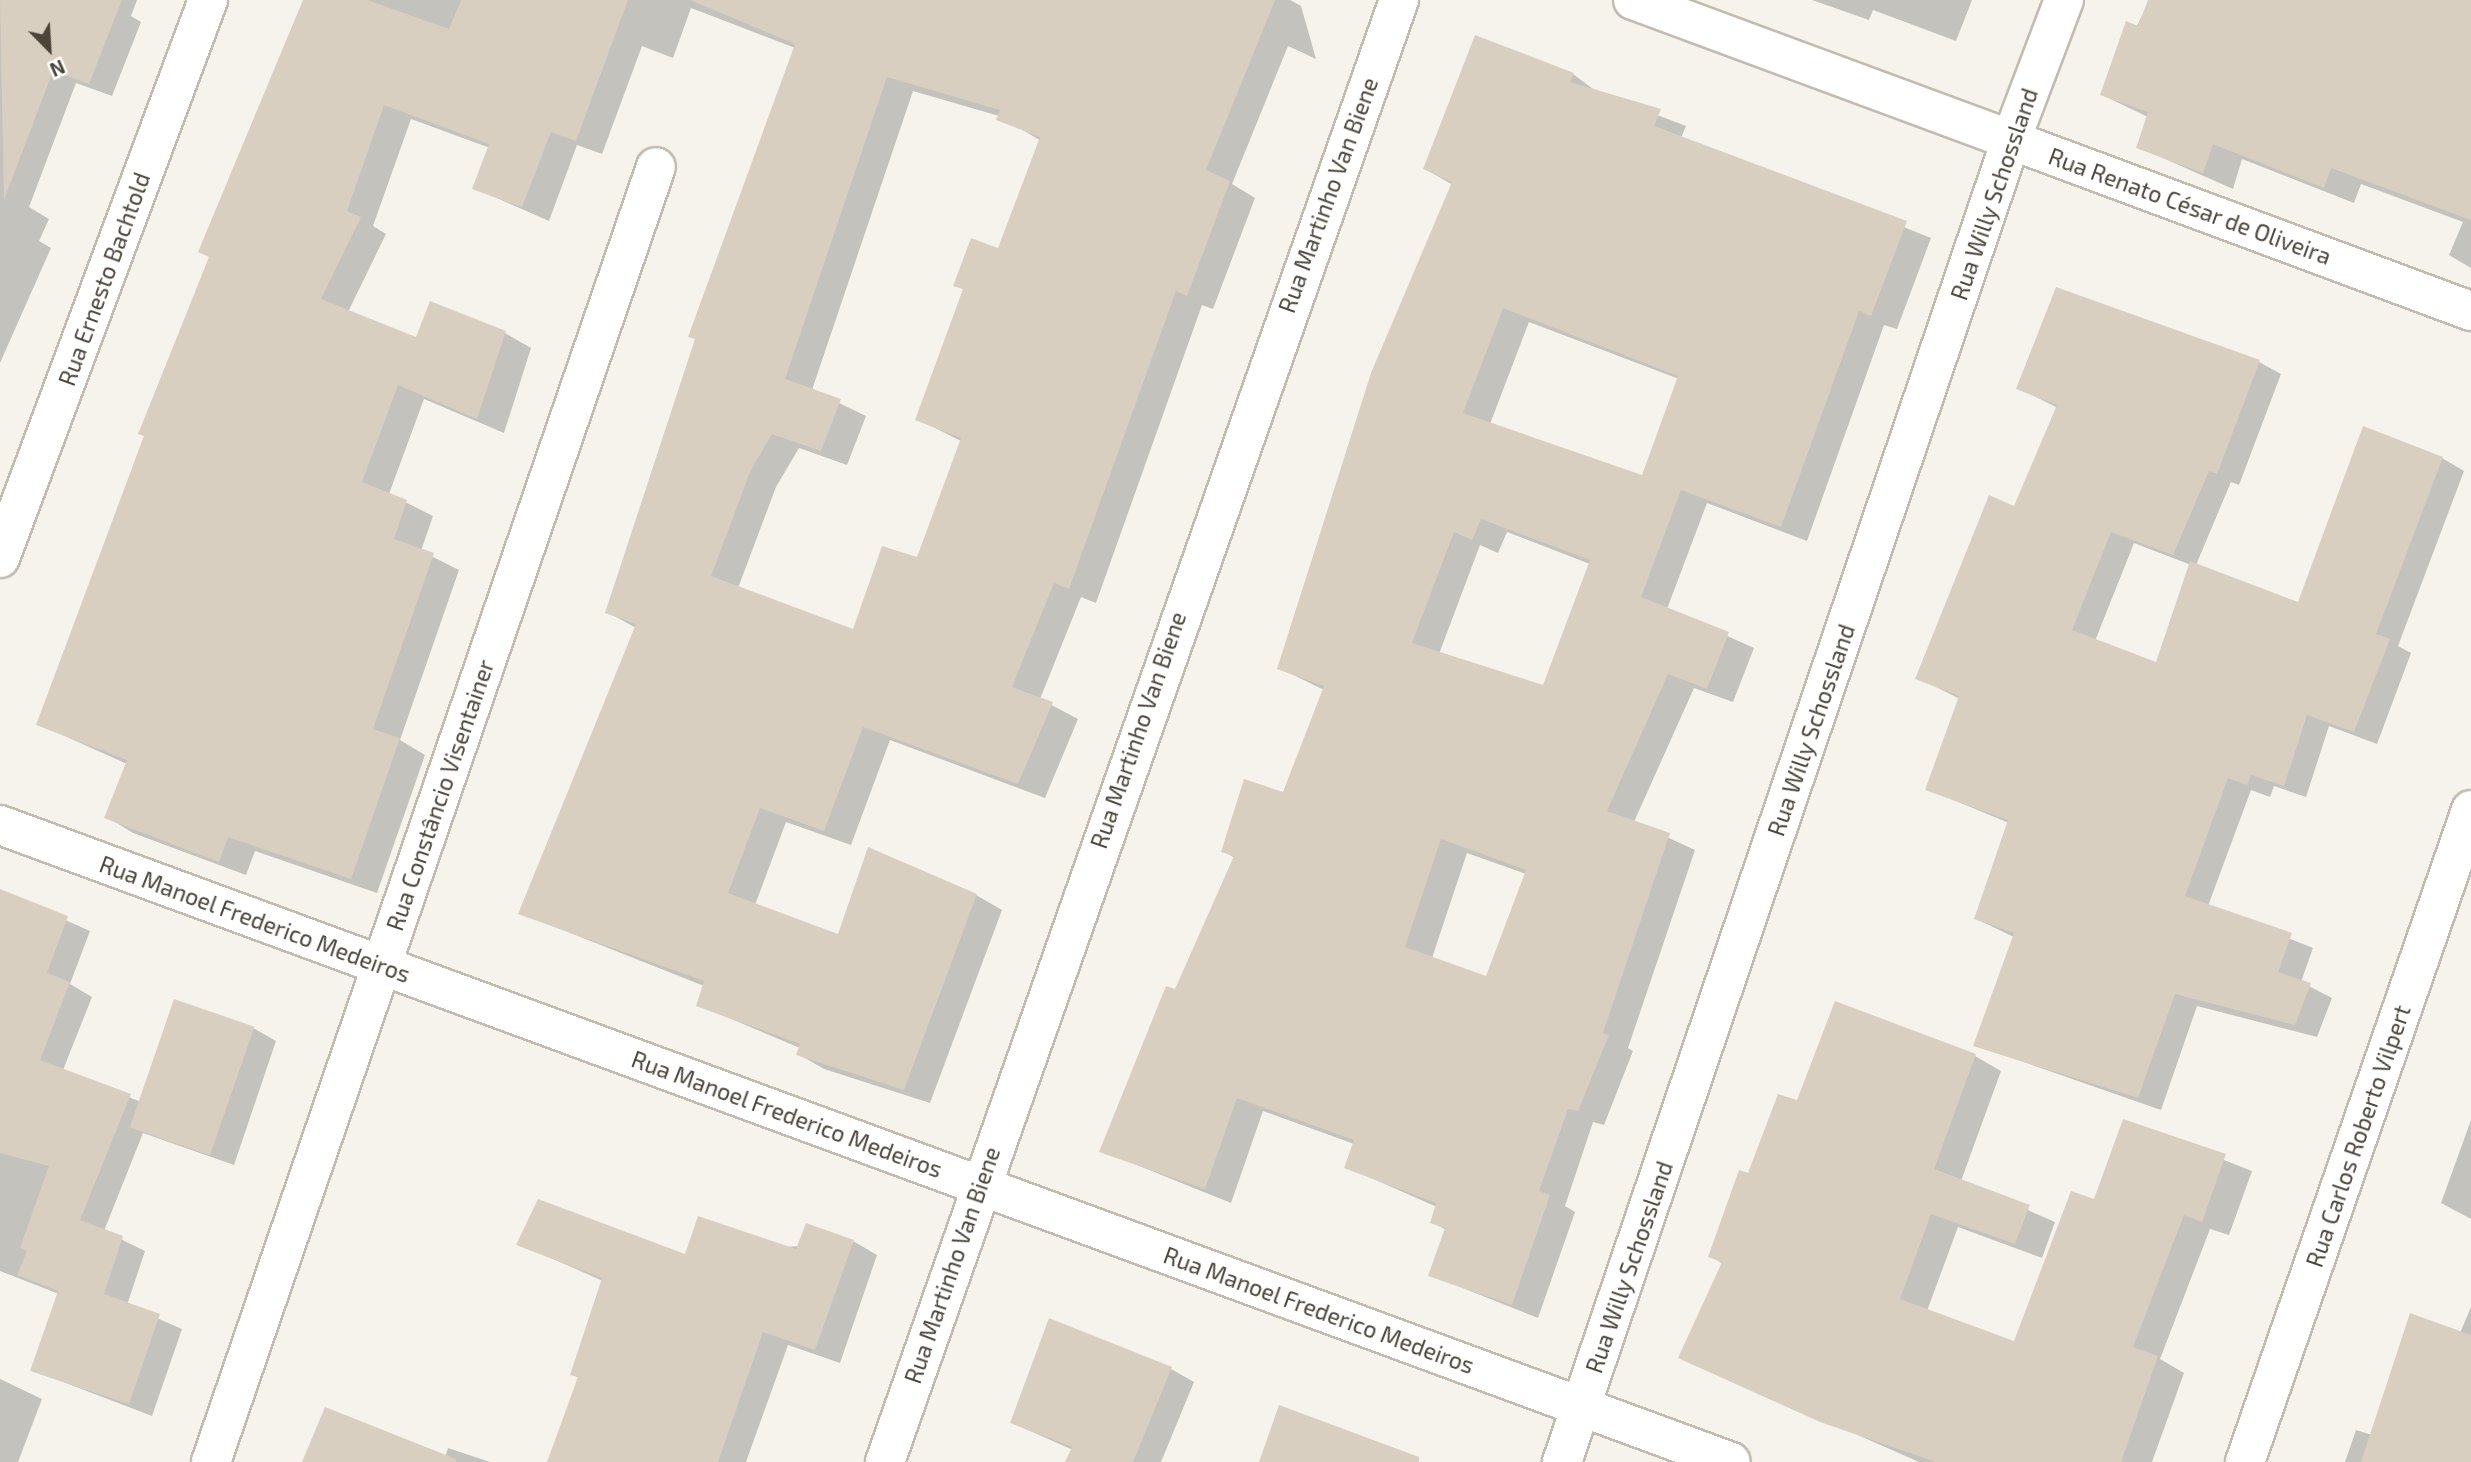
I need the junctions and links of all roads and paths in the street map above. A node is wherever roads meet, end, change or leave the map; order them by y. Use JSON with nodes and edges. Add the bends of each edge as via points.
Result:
{"nodes":[{"id":1,"x":208,"y":0,"type":"edge"},
{"id":2,"x":1399,"y":0,"type":"edge"},
{"id":3,"x":1633,"y":0,"type":"edge"},
{"id":4,"x":2064,"y":0,"type":"edge"},
{"id":5,"x":2011,"y":140,"type":"junction"},
{"id":6,"x":656,"y":167,"type":"dead end"},
{"id":7,"x":2471,"y":311,"type":"edge"},
{"id":8,"x":0,"y":558,"type":"edge"},
{"id":9,"x":2471,"y":810,"type":"edge"},
{"id":10,"x":0,"y":825,"type":"edge"},
{"id":11,"x":382,"y":965,"type":"junction"},
{"id":12,"x":978,"y":1185,"type":"junction"},
{"id":13,"x":1581,"y":1407,"type":"junction"},
{"id":14,"x":211,"y":1462,"type":"edge"},
{"id":15,"x":885,"y":1462,"type":"edge"},
{"id":16,"x":1562,"y":1462,"type":"edge"},
{"id":17,"x":1731,"y":1462,"type":"edge"},
{"id":18,"x":2245,"y":1462,"type":"edge"}],
"edges":[{"from":1,"to":8,"type":"street","name":"Rua Ernesto Bachtold"},
{"from":2,"to":12,"type":"street","name":"Rua Martinho Van Biene"},
{"from":3,"to":5,"type":"street","name":"Rua Renato César de Oliveira"},
{"from":4,"to":5,"type":"street","name":"Rua Willy Schossland"},
{"from":5,"to":7,"type":"street","name":"Rua Renato César de Oliveira"},
{"from":5,"to":13,"type":"street","name":"Rua Willy Schossland"},
{"from":6,"to":11,"type":"street","name":"Rua Constâncio Visentainer"},
{"from":9,"to":18,"type":"street","name":"Rua Carlos Roberto Vilpert"},
{"from":10,"to":11,"type":"street","name":"Rua Manoel Frederico Medeiros"},
{"from":11,"to":12,"type":"street","name":"Rua Manoel Frederico Medeiros"},
{"from":11,"to":14,"type":"street","name":"Rua Constâncio Visentainer"},
{"from":12,"to":13,"type":"street","name":"Rua Manoel Frederico Medeiros"},
{"from":12,"to":15,"type":"street","name":"Rua Martinho Van Biene"},
{"from":13,"to":16,"type":"street","name":"Rua Willy Schossland"},
{"from":13,"to":17,"type":"street","name":"Rua Manoel Frederico Medeiros"}]}
